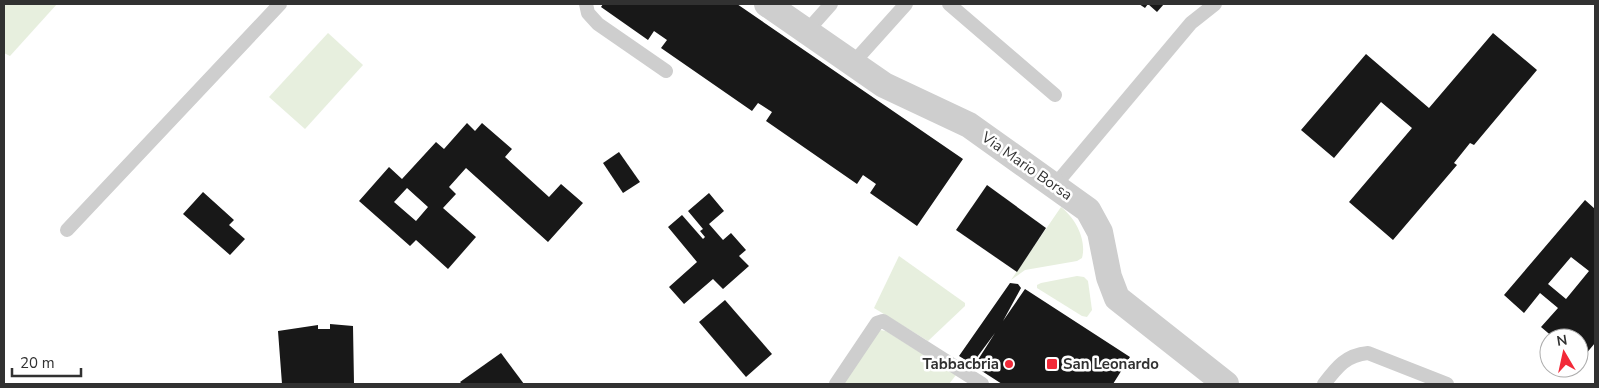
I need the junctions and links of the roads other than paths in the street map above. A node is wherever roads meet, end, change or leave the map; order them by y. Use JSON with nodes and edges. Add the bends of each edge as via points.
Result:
{"nodes":[{"id":1,"x":280,"y":4,"type":"edge"},
{"id":2,"x":586,"y":4,"type":"edge"},
{"id":3,"x":831,"y":4,"type":"edge"},
{"id":4,"x":906,"y":4,"type":"edge"},
{"id":5,"x":949,"y":4,"type":"edge"},
{"id":6,"x":1215,"y":4,"type":"edge"},
{"id":7,"x":775,"y":6,"type":"edge"},
{"id":8,"x":807,"y":31,"type":"junction"},
{"id":9,"x":854,"y":63,"type":"junction"},
{"id":10,"x":666,"y":71,"type":"dead end"},
{"id":11,"x":1055,"y":94,"type":"dead end"},
{"id":12,"x":1055,"y":185,"type":"junction"},
{"id":13,"x":67,"y":230,"type":"dead end"},
{"id":14,"x":836,"y":384,"type":"edge"},
{"id":15,"x":982,"y":384,"type":"edge"},
{"id":16,"x":1226,"y":384,"type":"edge"},
{"id":17,"x":1324,"y":384,"type":"edge"},
{"id":18,"x":1447,"y":384,"type":"edge"}],
"edges":[{"from":1,"to":13,"type":"lane"},
{"from":2,"to":10,"type":"lane","via":[[588,13],[598,24]]},
{"from":3,"to":8,"type":"lane"},
{"from":4,"to":9,"type":"lane"},
{"from":5,"to":11,"type":"lane"},
{"from":6,"to":12,"type":"lane","via":[[1190,23]]},
{"from":7,"to":8,"type":"street","name":"Via Mario Borsa"},
{"from":8,"to":9,"type":"street","name":"Via Mario Borsa"},
{"from":9,"to":12,"type":"street","name":"Via Mario Borsa","via":[[897,92],[959,119]]},
{"from":12,"to":16,"type":"street","name":"Via Mario Borsa","via":[[1088,210],[1097,223],[1117,298]]},
{"from":14,"to":15,"type":"lane","via":[[877,323],[883,321]]},
{"from":17,"to":18,"type":"lane","via":[[1340,363],[1368,353]]}]}
